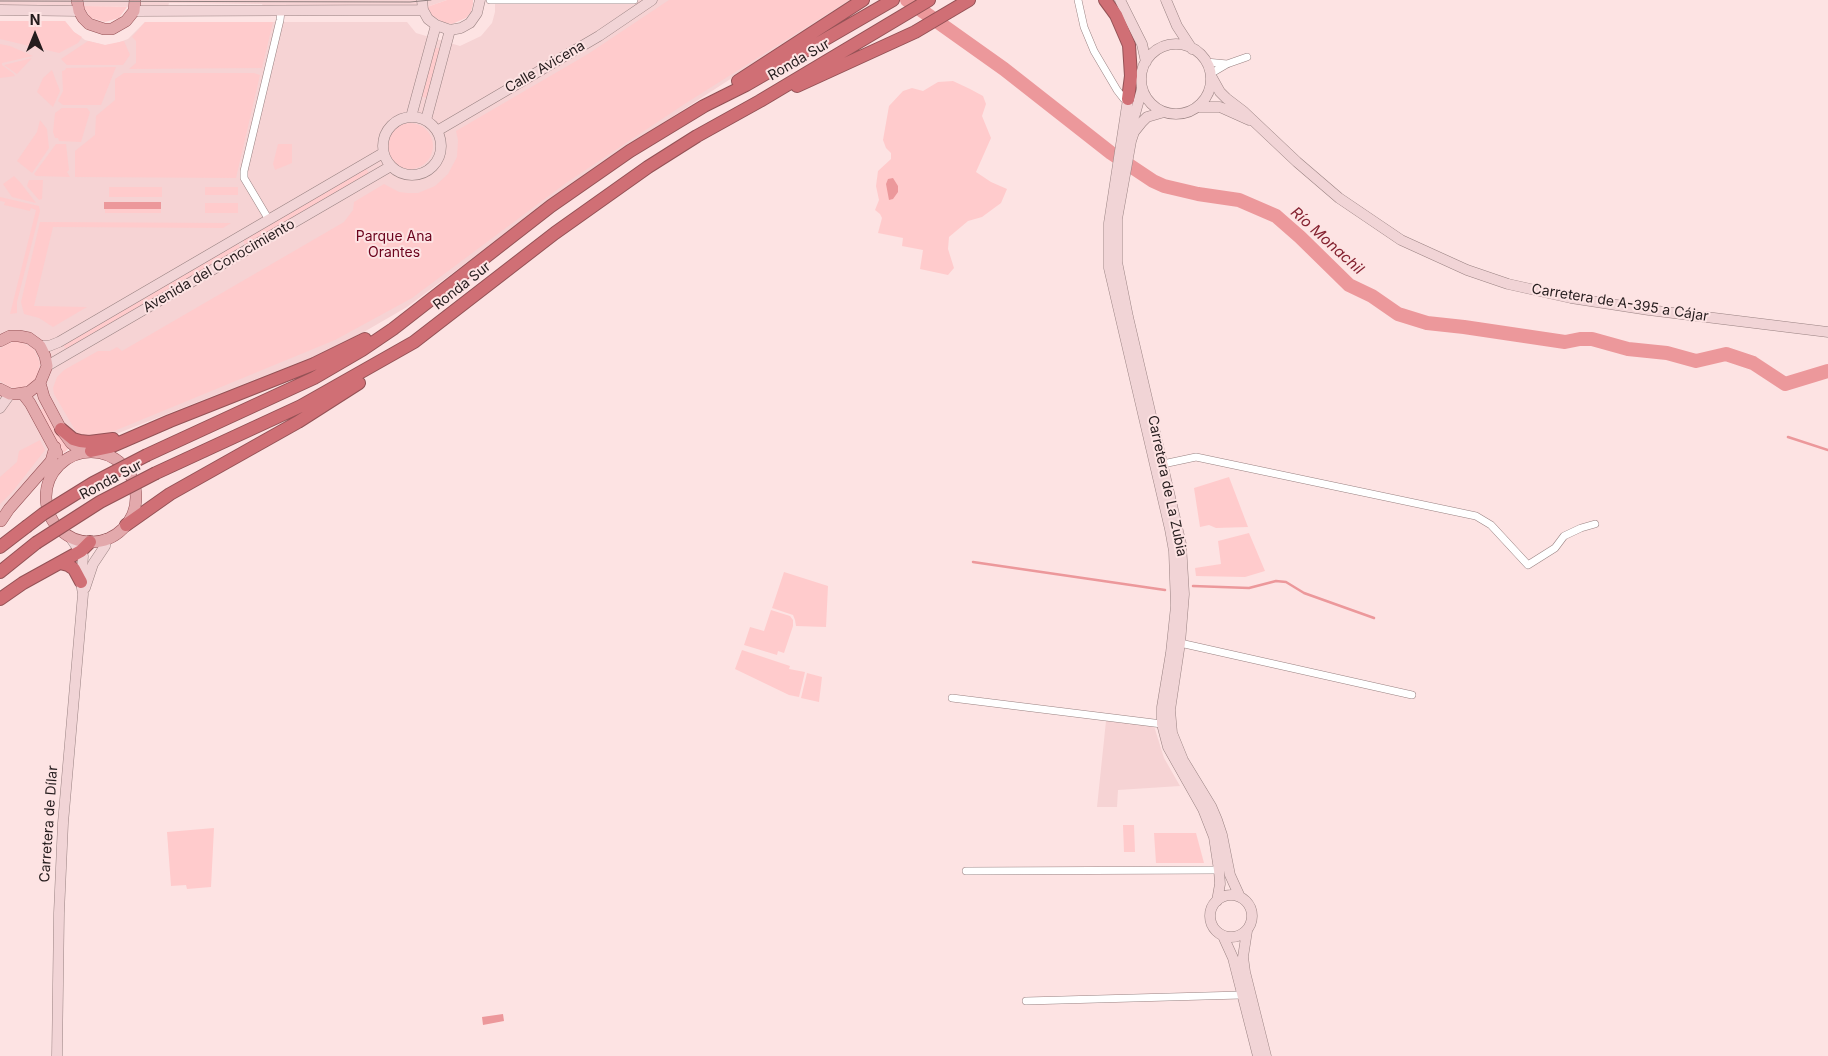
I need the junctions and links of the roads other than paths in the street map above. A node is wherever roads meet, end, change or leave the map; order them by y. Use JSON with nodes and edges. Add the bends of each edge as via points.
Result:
{"nodes":[{"id":1,"x":480,"y":0,"type":"edge"},
{"id":2,"x":490,"y":0,"type":"edge"},
{"id":3,"x":634,"y":0,"type":"edge"},
{"id":4,"x":652,"y":0,"type":"edge"},
{"id":5,"x":863,"y":0,"type":"edge"},
{"id":6,"x":893,"y":0,"type":"edge"},
{"id":7,"x":929,"y":0,"type":"edge"},
{"id":8,"x":970,"y":0,"type":"edge"},
{"id":9,"x":1078,"y":0,"type":"edge"},
{"id":10,"x":1105,"y":0,"type":"edge"},
{"id":11,"x":1120,"y":0,"type":"edge"},
{"id":12,"x":1166,"y":0,"type":"edge"},
{"id":13,"x":134,"y":5,"type":"edge"},
{"id":14,"x":423,"y":5,"type":"edge"},
{"id":15,"x":78,"y":6,"type":"edge"},
{"id":16,"x":0,"y":10,"type":"edge"},
{"id":17,"x":281,"y":11,"type":"junction"},
{"id":18,"x":436,"y":25,"type":"junction"},
{"id":19,"x":450,"y":30,"type":"junction"},
{"id":20,"x":1192,"y":49,"type":"junction"},
{"id":21,"x":1247,"y":57,"type":"dead end"},
{"id":22,"x":1146,"y":62,"type":"junction"},
{"id":23,"x":1206,"y":62,"type":"junction"},
{"id":24,"x":1227,"y":64,"type":"junction"},
{"id":25,"x":1210,"y":75,"type":"junction"},
{"id":26,"x":1142,"y":89,"type":"junction"},
{"id":27,"x":1128,"y":100,"type":"junction"},
{"id":28,"x":760,"y":101,"type":"junction"},
{"id":29,"x":704,"y":106,"type":"junction"},
{"id":30,"x":1198,"y":107,"type":"junction"},
{"id":31,"x":1164,"y":112,"type":"junction"},
{"id":32,"x":411,"y":117,"type":"junction"},
{"id":33,"x":426,"y":120,"type":"junction"},
{"id":34,"x":1253,"y":122,"type":"junction"},
{"id":35,"x":437,"y":131,"type":"junction"},
{"id":36,"x":1124,"y":149,"type":"junction"},
{"id":37,"x":383,"y":153,"type":"junction"},
{"id":38,"x":391,"y":166,"type":"junction"},
{"id":39,"x":1121,"y":171,"type":"junction"},
{"id":40,"x":269,"y":220,"type":"junction"},
{"id":41,"x":393,"y":329,"type":"junction"},
{"id":42,"x":1828,"y":332,"type":"edge"},
{"id":43,"x":0,"y":340,"type":"edge"},
{"id":44,"x":414,"y":342,"type":"junction"},
{"id":45,"x":40,"y":346,"type":"junction"},
{"id":46,"x":47,"y":366,"type":"junction"},
{"id":47,"x":40,"y":383,"type":"junction"},
{"id":48,"x":5,"y":391,"type":"edge"},
{"id":49,"x":23,"y":394,"type":"junction"},
{"id":50,"x":0,"y":408,"type":"edge"},
{"id":51,"x":62,"y":429,"type":"junction"},
{"id":52,"x":147,"y":431,"type":"junction"},
{"id":53,"x":55,"y":447,"type":"junction"},
{"id":54,"x":86,"y":452,"type":"junction"},
{"id":55,"x":1163,"y":464,"type":"junction"},
{"id":56,"x":58,"y":466,"type":"junction"},
{"id":57,"x":50,"y":478,"type":"junction"},
{"id":58,"x":1,"y":521,"type":"edge"},
{"id":59,"x":1595,"y":524,"type":"dead end"},
{"id":60,"x":126,"y":525,"type":"junction"},
{"id":61,"x":106,"y":539,"type":"junction"},
{"id":62,"x":85,"y":546,"type":"junction"},
{"id":63,"x":0,"y":547,"type":"edge"},
{"id":64,"x":60,"y":563,"type":"junction"},
{"id":65,"x":0,"y":572,"type":"edge"},
{"id":66,"x":82,"y":588,"type":"junction"},
{"id":67,"x":0,"y":599,"type":"edge"},
{"id":68,"x":1180,"y":643,"type":"junction"},
{"id":69,"x":1412,"y":694,"type":"dead end"},
{"id":70,"x":952,"y":698,"type":"dead end"},
{"id":71,"x":1162,"y":724,"type":"junction"},
{"id":72,"x":1219,"y":870,"type":"junction"},
{"id":73,"x":966,"y":871,"type":"dead end"},
{"id":74,"x":1240,"y":897,"type":"junction"},
{"id":75,"x":1217,"y":901,"type":"junction"},
{"id":76,"x":1247,"y":931,"type":"junction"},
{"id":77,"x":1223,"y":936,"type":"junction"},
{"id":78,"x":1241,"y":995,"type":"junction"},
{"id":79,"x":1026,"y":1001,"type":"dead end"},
{"id":80,"x":57,"y":1056,"type":"edge"},
{"id":81,"x":1258,"y":1056,"type":"edge"},
{"id":82,"x":1266,"y":1056,"type":"edge"}],
"edges":[{"from":1,"to":19,"type":"street","via":[[470,23]]},
{"from":2,"to":3,"type":"street"},
{"from":4,"to":35,"type":"street","name":"Calle Avicena","via":[[599,36]]},
{"from":5,"to":29,"type":"highway","via":[[713,96]]},
{"from":6,"to":29,"type":"highway","name":"Ronda Sur"},
{"from":7,"to":28,"type":"highway","name":"Ronda Sur"},
{"from":8,"to":28,"type":"highway","via":[[915,32]]},
{"from":9,"to":27,"type":"street","via":[[1094,51],[1117,90]]},
{"from":10,"to":27,"type":"highway","via":[[1116,15],[1129,45],[1131,76]]},
{"from":11,"to":22,"type":"street","via":[[1142,44]]},
{"from":12,"to":20,"type":"street","via":[[1176,26]]},
{"from":13,"to":15,"type":"main road","via":[[120,26],[104,29],[89,24]]},
{"from":13,"to":17,"type":"street"},
{"from":14,"to":17,"type":"street"},
{"from":14,"to":18,"type":"street","via":[[428,19]]},
{"from":15,"to":16,"type":"street"},
{"from":17,"to":40,"type":"street","via":[[244,171],[244,178]]},
{"from":18,"to":19,"type":"street"},
{"from":18,"to":32,"type":"street"},
{"from":19,"to":33,"type":"street"},
{"from":20,"to":22,"type":"street","via":[[1179,45],[1165,46]]},
{"from":20,"to":23,"type":"street"},
{"from":21,"to":24,"type":"street"},
{"from":22,"to":26,"type":"street","via":[[1141,74]]},
{"from":23,"to":24,"type":"street"},
{"from":23,"to":25,"type":"street"},
{"from":24,"to":25,"type":"street"},
{"from":25,"to":30,"type":"street","via":[[1208,92]]},
{"from":25,"to":34,"type":"street","name":"Carretera de A-395 a Cájar","via":[[1220,92]]},
{"from":26,"to":31,"type":"street","via":[[1150,103]]},
{"from":26,"to":36,"type":"street","name":"Carretera de La Zubia"},
{"from":27,"to":36,"type":"street","name":"Carretera de La Zubia"},
{"from":28,"to":44,"type":"highway","name":"Ronda Sur","via":[[697,136],[600,199]]},
{"from":29,"to":41,"type":"highway","name":"Ronda Sur","via":[[594,175]]},
{"from":30,"to":31,"type":"street","via":[[1182,114]]},
{"from":30,"to":34,"type":"street","name":"Carretera de A-395 a Cájar","via":[[1220,107]]},
{"from":31,"to":36,"type":"street","name":"Carretera de La Zubia","via":[[1142,122]]},
{"from":32,"to":33,"type":"street"},
{"from":32,"to":37,"type":"street","via":[[398,120],[388,129]]},
{"from":33,"to":35,"type":"street"},
{"from":34,"to":42,"type":"street","name":"Carretera de A-395 a Cájar","via":[[1315,179],[1366,218],[1401,240],[1467,270],[1508,284],[1581,300]]},
{"from":35,"to":38,"type":"street","via":[[440,151],[430,169],[412,175]]},
{"from":36,"to":39,"type":"street","name":"Carretera de La Zubia"},
{"from":37,"to":38,"type":"street"},
{"from":37,"to":40,"type":"street","name":"Avenida del Conocimiento"},
{"from":38,"to":46,"type":"street","name":"Avenida del Conocimiento"},
{"from":39,"to":55,"type":"street","name":"Carretera de La Zubia","via":[[1117,262]]},
{"from":39,"to":71,"type":"street","name":"Carretera de La Zubia","via":[[1109,223],[1110,268],[1170,529],[1175,566],[1175,626],[1163,695]]},
{"from":40,"to":45,"type":"street","name":"Avenida del Conocimiento","via":[[59,342]]},
{"from":41,"to":52,"type":"highway","via":[[374,333],[314,364]]},
{"from":41,"to":63,"type":"highway","name":"Ronda Sur","bridge":true,"via":[[314,378],[93,482]]},
{"from":43,"to":45,"type":"main road","via":[[19,336]]},
{"from":44,"to":60,"type":"highway","via":[[403,354],[298,422],[170,494]]},
{"from":44,"to":65,"type":"highway","name":"Ronda Sur","bridge":true,"via":[[301,406],[100,502],[36,543]]},
{"from":45,"to":46,"type":"main road"},
{"from":46,"to":47,"type":"main road"},
{"from":47,"to":49,"type":"main road"},
{"from":47,"to":51,"type":"main road"},
{"from":48,"to":49,"type":"main road"},
{"from":48,"to":50,"type":"street"},
{"from":49,"to":53,"type":"main road"},
{"from":51,"to":52,"type":"highway","via":[[74,439],[89,442]]},
{"from":51,"to":54,"type":"main road","via":[[71,443]]},
{"from":52,"to":54,"type":"highway","via":[[110,447]]},
{"from":53,"to":56,"type":"main road"},
{"from":53,"to":58,"type":"main road","via":[[52,461]]},
{"from":54,"to":56,"type":"main road","via":[[68,458]]},
{"from":54,"to":60,"type":"main road","via":[[111,456],[132,477],[136,489],[135,506]]},
{"from":55,"to":59,"type":"street","via":[[1196,457],[1476,516],[1492,525],[1528,565],[1555,548],[1564,536]]},
{"from":55,"to":68,"type":"street","name":"Carretera de La Zubia","via":[[1184,568]]},
{"from":56,"to":57,"type":"main road"},
{"from":57,"to":58,"type":"main road"},
{"from":57,"to":62,"type":"main road","via":[[46,493],[48,509],[55,524]]},
{"from":60,"to":61,"type":"main road"},
{"from":61,"to":62,"type":"main road"},
{"from":61,"to":66,"type":"street","name":"Carretera de Dílar"},
{"from":62,"to":64,"type":"highway"},
{"from":62,"to":66,"type":"street","name":"Carretera de Dílar"},
{"from":64,"to":66,"type":"highway","via":[[74,569]]},
{"from":64,"to":67,"type":"highway"},
{"from":66,"to":80,"type":"street","name":"Carretera de Dílar","via":[[63,823]]},
{"from":68,"to":69,"type":"street"},
{"from":68,"to":74,"type":"street","name":"Carretera de La Zubia","via":[[1171,701],[1172,734],[1217,820],[1230,874]]},
{"from":70,"to":71,"type":"street"},
{"from":71,"to":72,"type":"street","name":"Carretera de La Zubia","via":[[1174,760],[1203,809],[1216,845]]},
{"from":72,"to":73,"type":"street"},
{"from":72,"to":75,"type":"street","name":"Carretera de La Zubia"},
{"from":74,"to":75,"type":"street","via":[[1228,895]]},
{"from":74,"to":76,"type":"street","via":[[1252,912],[1253,919]]},
{"from":75,"to":77,"type":"street","via":[[1212,906],[1210,920]]},
{"from":76,"to":77,"type":"street","via":[[1236,937]]},
{"from":76,"to":82,"type":"street","via":[[1244,972]]},
{"from":77,"to":78,"type":"street","via":[[1233,958]]},
{"from":78,"to":79,"type":"street"},
{"from":78,"to":81,"type":"street"}]}
